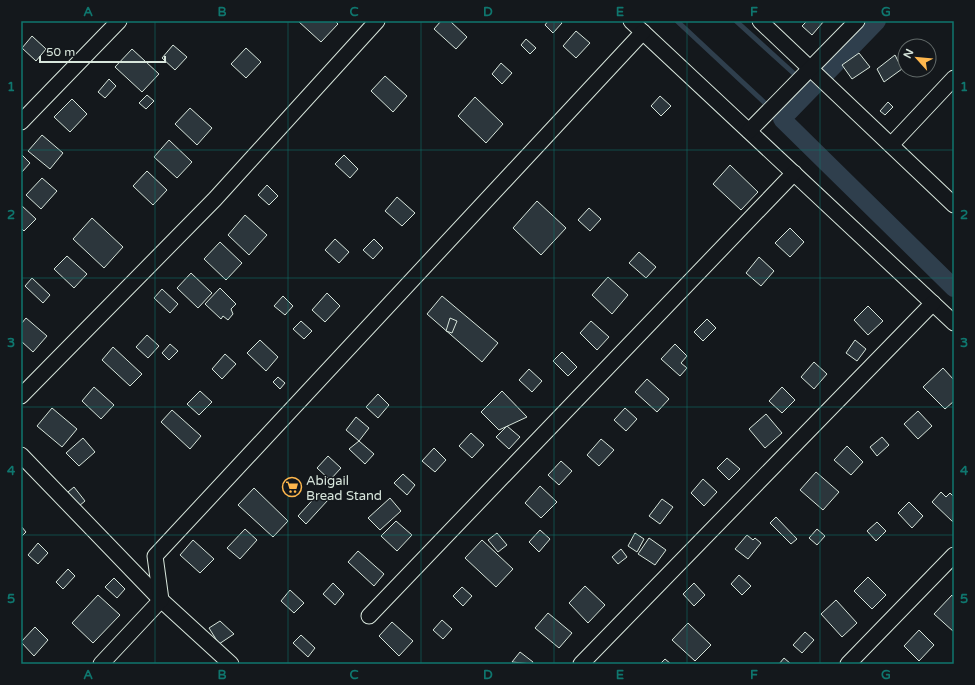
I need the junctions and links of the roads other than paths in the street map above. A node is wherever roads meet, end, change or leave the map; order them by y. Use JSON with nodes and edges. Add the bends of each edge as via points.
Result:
{"nodes":[{"id":1,"x":119,"y":21,"type":"edge"},
{"id":2,"x":377,"y":21,"type":"edge"},
{"id":3,"x":632,"y":21,"type":"edge"},
{"id":4,"x":760,"y":21,"type":"edge"},
{"id":5,"x":857,"y":21,"type":"edge"},
{"id":6,"x":643,"y":32,"type":"junction"},
{"id":7,"x":811,"y":67,"type":"junction"},
{"id":8,"x":954,"y":78,"type":"edge"},
{"id":9,"x":21,"y":122,"type":"edge"},
{"id":10,"x":749,"y":131,"type":"junction"},
{"id":11,"x":891,"y":145,"type":"junction"},
{"id":12,"x":794,"y":173,"type":"junction"},
{"id":13,"x":954,"y":205,"type":"edge"},
{"id":14,"x":933,"y":303,"type":"junction"},
{"id":15,"x":954,"y":323,"type":"edge"},
{"id":16,"x":21,"y":396,"type":"edge"},
{"id":17,"x":21,"y":455,"type":"edge"},
{"id":18,"x":954,"y":555,"type":"edge"},
{"id":19,"x":161,"y":600,"type":"junction"},
{"id":20,"x":370,"y":616,"type":"dead end"},
{"id":21,"x":101,"y":664,"type":"edge"},
{"id":22,"x":230,"y":664,"type":"edge"},
{"id":23,"x":581,"y":664,"type":"edge"},
{"id":24,"x":848,"y":664,"type":"edge"}],
"edges":[{"from":1,"to":9,"type":"street"},
{"from":2,"to":16,"type":"street","via":[[215,199]]},
{"from":3,"to":6,"type":"street"},
{"from":4,"to":7,"type":"street"},
{"from":5,"to":7,"type":"street"},
{"from":6,"to":10,"type":"street"},
{"from":6,"to":19,"type":"street","via":[[155,556]]},
{"from":7,"to":10,"type":"street"},
{"from":7,"to":11,"type":"street"},
{"from":8,"to":11,"type":"street"},
{"from":10,"to":12,"type":"street"},
{"from":11,"to":13,"type":"street"},
{"from":12,"to":14,"type":"street"},
{"from":12,"to":20,"type":"street"},
{"from":14,"to":15,"type":"street"},
{"from":14,"to":23,"type":"street"},
{"from":17,"to":19,"type":"street"},
{"from":18,"to":24,"type":"street"},
{"from":19,"to":21,"type":"street"},
{"from":19,"to":22,"type":"street"}]}
